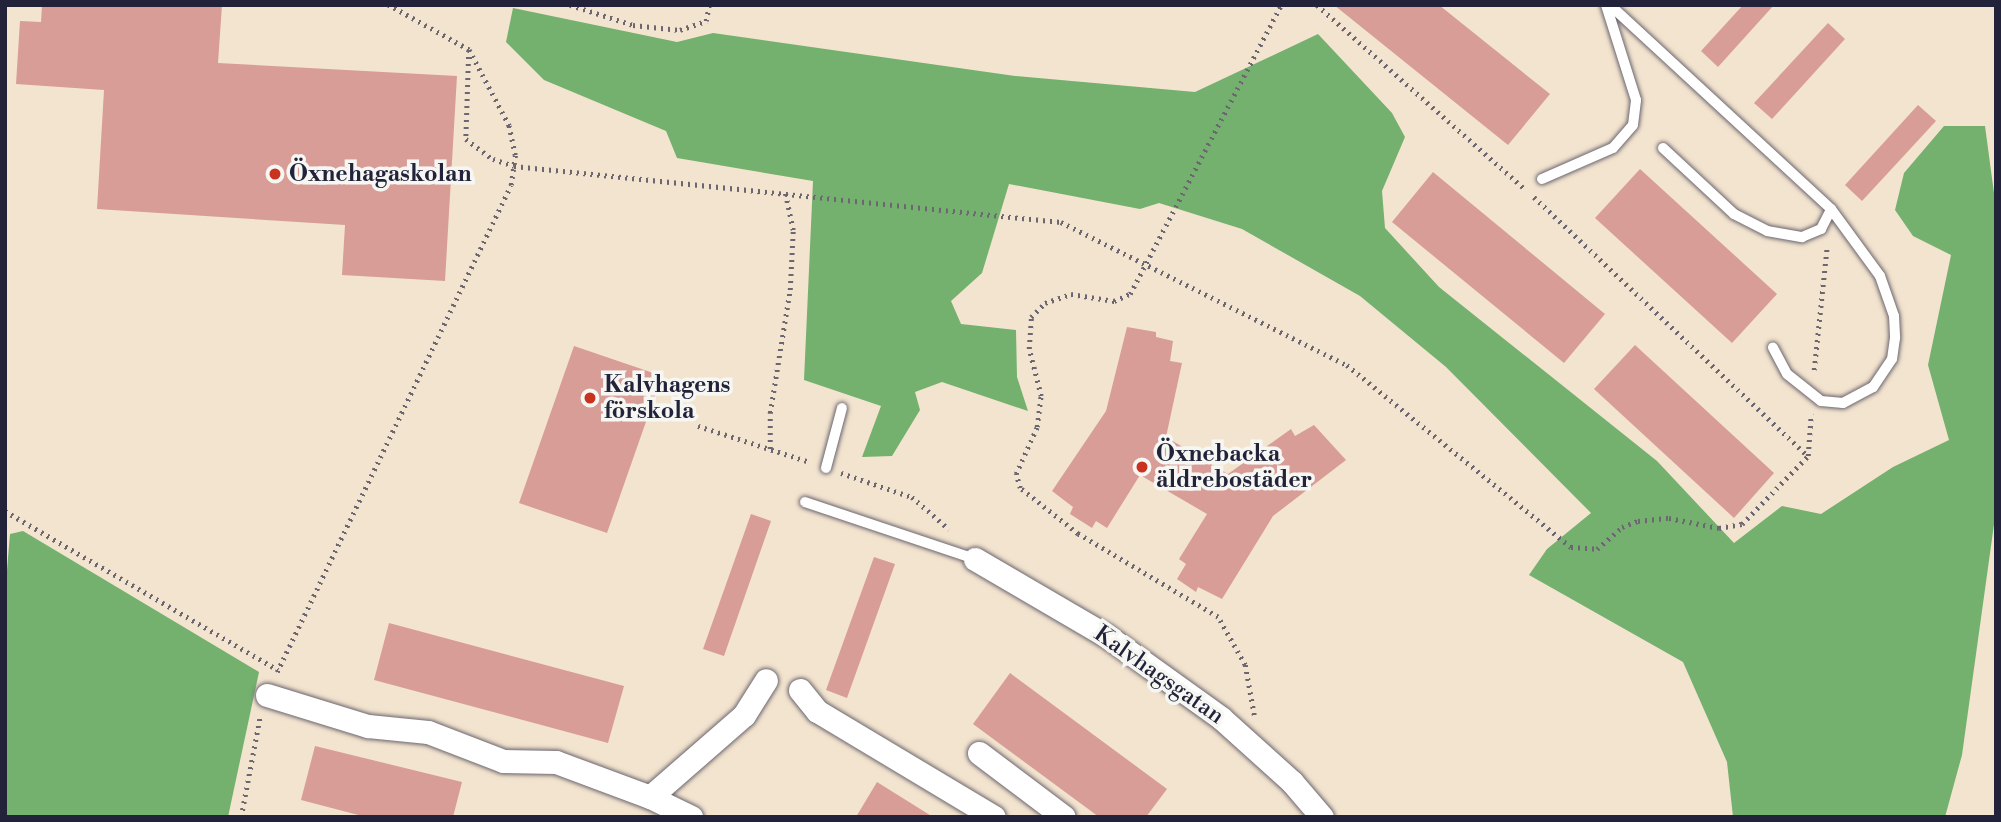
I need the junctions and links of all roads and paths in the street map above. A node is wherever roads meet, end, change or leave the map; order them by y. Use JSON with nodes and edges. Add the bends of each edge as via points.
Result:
{"nodes":[{"id":1,"x":388,"y":5,"type":"edge"},
{"id":2,"x":570,"y":5,"type":"edge"},
{"id":3,"x":709,"y":5,"type":"edge"},
{"id":4,"x":1281,"y":5,"type":"edge"},
{"id":5,"x":1317,"y":5,"type":"edge"},
{"id":6,"x":1608,"y":5,"type":"edge"},
{"id":7,"x":469,"y":50,"type":"junction"},
{"id":8,"x":1663,"y":148,"type":"dead end"},
{"id":9,"x":514,"y":166,"type":"junction"},
{"id":10,"x":1542,"y":179,"type":"dead end"},
{"id":11,"x":785,"y":192,"type":"junction"},
{"id":12,"x":1832,"y":209,"type":"junction"},
{"id":13,"x":1146,"y":263,"type":"junction"},
{"id":14,"x":1773,"y":348,"type":"dead end"},
{"id":15,"x":1812,"y":396,"type":"junction"},
{"id":16,"x":842,"y":408,"type":"dead end"},
{"id":17,"x":698,"y":426,"type":"dead end"},
{"id":18,"x":770,"y":449,"type":"junction"},
{"id":19,"x":1808,"y":456,"type":"junction"},
{"id":20,"x":827,"y":468,"type":"junction"},
{"id":21,"x":805,"y":502,"type":"dead end"},
{"id":22,"x":5,"y":511,"type":"edge"},
{"id":23,"x":975,"y":559,"type":"junction"},
{"id":24,"x":278,"y":670,"type":"junction"},
{"id":25,"x":766,"y":680,"type":"dead end"},
{"id":26,"x":800,"y":690,"type":"dead end"},
{"id":27,"x":267,"y":695,"type":"junction"},
{"id":28,"x":1250,"y":743,"type":"junction"},
{"id":29,"x":979,"y":753,"type":"dead end"},
{"id":30,"x":650,"y":797,"type":"junction"},
{"id":31,"x":241,"y":817,"type":"edge"},
{"id":32,"x":691,"y":817,"type":"edge"},
{"id":33,"x":994,"y":817,"type":"edge"},
{"id":34,"x":1064,"y":817,"type":"edge"},
{"id":35,"x":1322,"y":817,"type":"edge"}],
"edges":[{"from":1,"to":7,"type":"path"},
{"from":2,"to":3,"type":"path","via":[[633,25],[680,30],[706,21]]},
{"from":4,"to":13,"type":"path"},
{"from":5,"to":19,"type":"path","via":[[1565,225]]},
{"from":6,"to":10,"type":"lane","via":[[1636,100],[1633,125],[1614,148]]},
{"from":6,"to":12,"type":"lane"},
{"from":7,"to":9,"type":"path","via":[[509,126]]},
{"from":7,"to":9,"type":"path","via":[[466,139],[477,150]]},
{"from":8,"to":12,"type":"lane","via":[[1734,214],[1767,231],[1802,237],[1821,229]]},
{"from":9,"to":11,"type":"path"},
{"from":9,"to":24,"type":"path","via":[[499,214]]},
{"from":11,"to":13,"type":"path","via":[[1041,217],[1072,226]]},
{"from":11,"to":18,"type":"path","via":[[793,230],[770,413]]},
{"from":12,"to":15,"type":"path"},
{"from":12,"to":15,"type":"lane","via":[[1880,276],[1894,316],[1895,338],[1892,359],[1873,387],[1843,402]]},
{"from":13,"to":19,"type":"path","via":[[1347,365],[1571,547],[1597,549],[1622,527],[1638,521],[1669,519],[1719,528],[1742,524]]},
{"from":13,"to":28,"type":"path","via":[[1130,294],[1114,301],[1071,294],[1045,303],[1031,317],[1029,349],[1041,396],[1037,427],[1016,474],[1020,488],[1078,534],[1217,617],[1245,665],[1254,721]]},
{"from":14,"to":15,"type":"lane","via":[[1787,374]]},
{"from":15,"to":19,"type":"path"},
{"from":16,"to":20,"type":"lane"},
{"from":17,"to":18,"type":"path"},
{"from":18,"to":20,"type":"path"},
{"from":20,"to":23,"type":"path","via":[[912,497],[936,515]]},
{"from":21,"to":23,"type":"lane"},
{"from":22,"to":24,"type":"path"},
{"from":23,"to":28,"type":"street","name":"Kalvhagsgatan","via":[[1107,636]]},
{"from":24,"to":27,"type":"path"},
{"from":25,"to":30,"type":"street","via":[[744,715]]},
{"from":26,"to":33,"type":"street","via":[[817,711]]},
{"from":27,"to":30,"type":"street","via":[[368,726],[428,732],[503,761],[556,762]]},
{"from":27,"to":31,"type":"path","via":[[255,732]]},
{"from":28,"to":35,"type":"street","name":"Kalvhagsgatan"},
{"from":29,"to":34,"type":"street"},
{"from":30,"to":32,"type":"street"}]}
